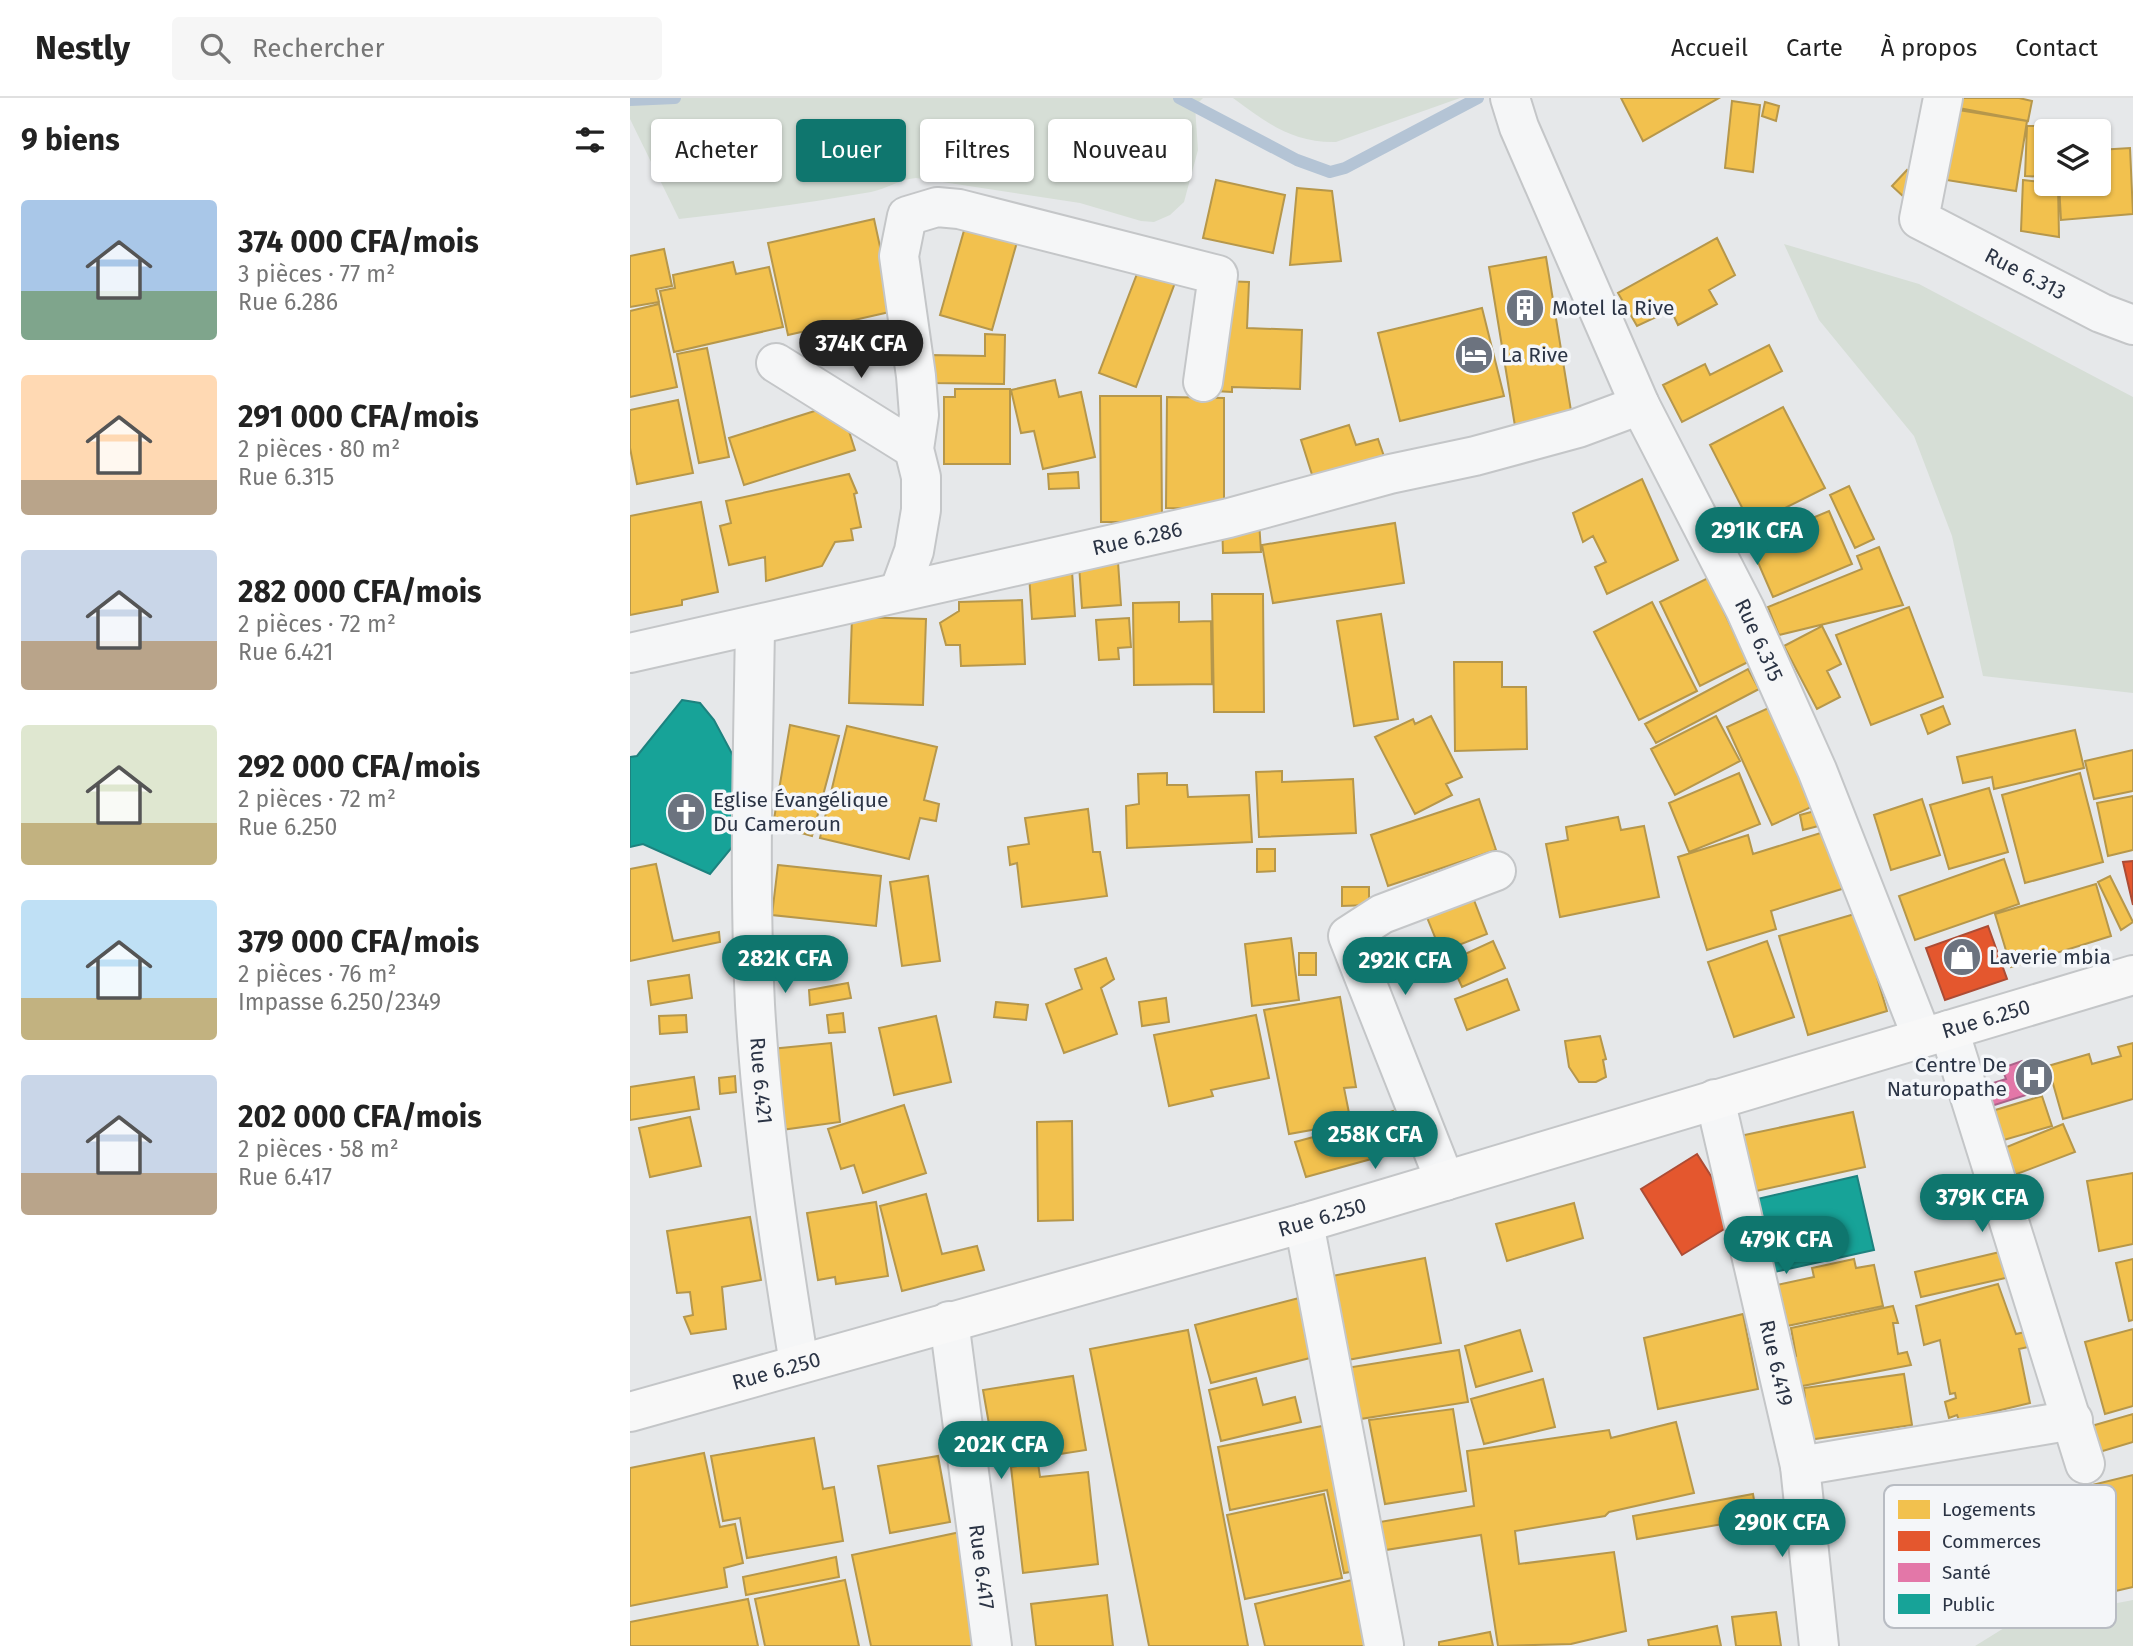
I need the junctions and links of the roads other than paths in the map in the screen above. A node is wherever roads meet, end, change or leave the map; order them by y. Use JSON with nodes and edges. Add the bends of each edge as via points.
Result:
{"nodes":[{"id":1,"x":1943,"y":98,"type":"edge"},
{"id":2,"x":1515,"y":113,"type":"edge"},
{"id":3,"x":2133,"y":325,"type":"edge"},
{"id":4,"x":776,"y":363,"type":"dead end"},
{"id":5,"x":1203,"y":382,"type":"dead end"},
{"id":6,"x":1640,"y":405,"type":"junction"},
{"id":7,"x":914,"y":449,"type":"junction"},
{"id":8,"x":899,"y":592,"type":"junction"},
{"id":9,"x":755,"y":628,"type":"junction"},
{"id":10,"x":630,"y":653,"type":"edge"},
{"id":11,"x":1496,"y":871,"type":"dead end"},
{"id":12,"x":2133,"y":975,"type":"edge"},
{"id":13,"x":1935,"y":1034,"type":"junction"},
{"id":14,"x":1715,"y":1099,"type":"junction"},
{"id":15,"x":1445,"y":1181,"type":"junction"},
{"id":16,"x":1304,"y":1223,"type":"junction"},
{"id":17,"x":949,"y":1321,"type":"junction"},
{"id":18,"x":799,"y":1364,"type":"junction"},
{"id":19,"x":630,"y":1412,"type":"edge"},
{"id":20,"x":2073,"y":1420,"type":"junction"},
{"id":21,"x":2085,"y":1464,"type":"dead end"},
{"id":22,"x":1800,"y":1466,"type":"junction"},
{"id":23,"x":1384,"y":1645,"type":"edge"},
{"id":24,"x":992,"y":1646,"type":"edge"},
{"id":25,"x":1819,"y":1646,"type":"edge"}],
"edges":[{"from":1,"to":3,"type":"street","name":"Rue 6.313","via":[[1919,219]]},
{"from":2,"to":6,"type":"street","name":"Rue 6.315"},
{"from":4,"to":7,"type":"street"},
{"from":5,"to":7,"type":"street","via":[[1218,275],[1028,224],[937,207],[907,216],[899,257],[917,389]]},
{"from":6,"to":8,"type":"street","name":"Rue 6.286","via":[[1578,428],[1475,456],[1229,518]]},
{"from":6,"to":13,"type":"street","name":"Rue 6.315","via":[[1745,609]]},
{"from":7,"to":8,"type":"street","via":[[921,477],[921,510],[914,551]]},
{"from":8,"to":9,"type":"street","name":"Rue 6.286"},
{"from":9,"to":10,"type":"street","name":"Rue 6.286"},
{"from":9,"to":18,"type":"street","name":"Rue 6.421","via":[[755,1008],[769,1153]]},
{"from":11,"to":15,"type":"street","via":[[1382,914],[1348,936]]},
{"from":12,"to":13,"type":"main road","name":"Rue 6.250"},
{"from":13,"to":14,"type":"main road","name":"Rue 6.250"},
{"from":13,"to":20,"type":"street","name":"Rue 6.315"},
{"from":14,"to":15,"type":"main road","name":"Rue 6.250"},
{"from":14,"to":22,"type":"street","name":"Rue 6.419"},
{"from":15,"to":16,"type":"main road","name":"Rue 6.250"},
{"from":16,"to":17,"type":"main road","name":"Rue 6.250"},
{"from":16,"to":23,"type":"street"},
{"from":17,"to":18,"type":"main road","name":"Rue 6.250"},
{"from":17,"to":24,"type":"street","name":"Rue 6.417"},
{"from":18,"to":19,"type":"main road","name":"Rue 6.250"},
{"from":20,"to":21,"type":"street","name":"Rue 6.315"},
{"from":20,"to":22,"type":"street"},
{"from":22,"to":25,"type":"street","name":"Rue 6.419"}]}
